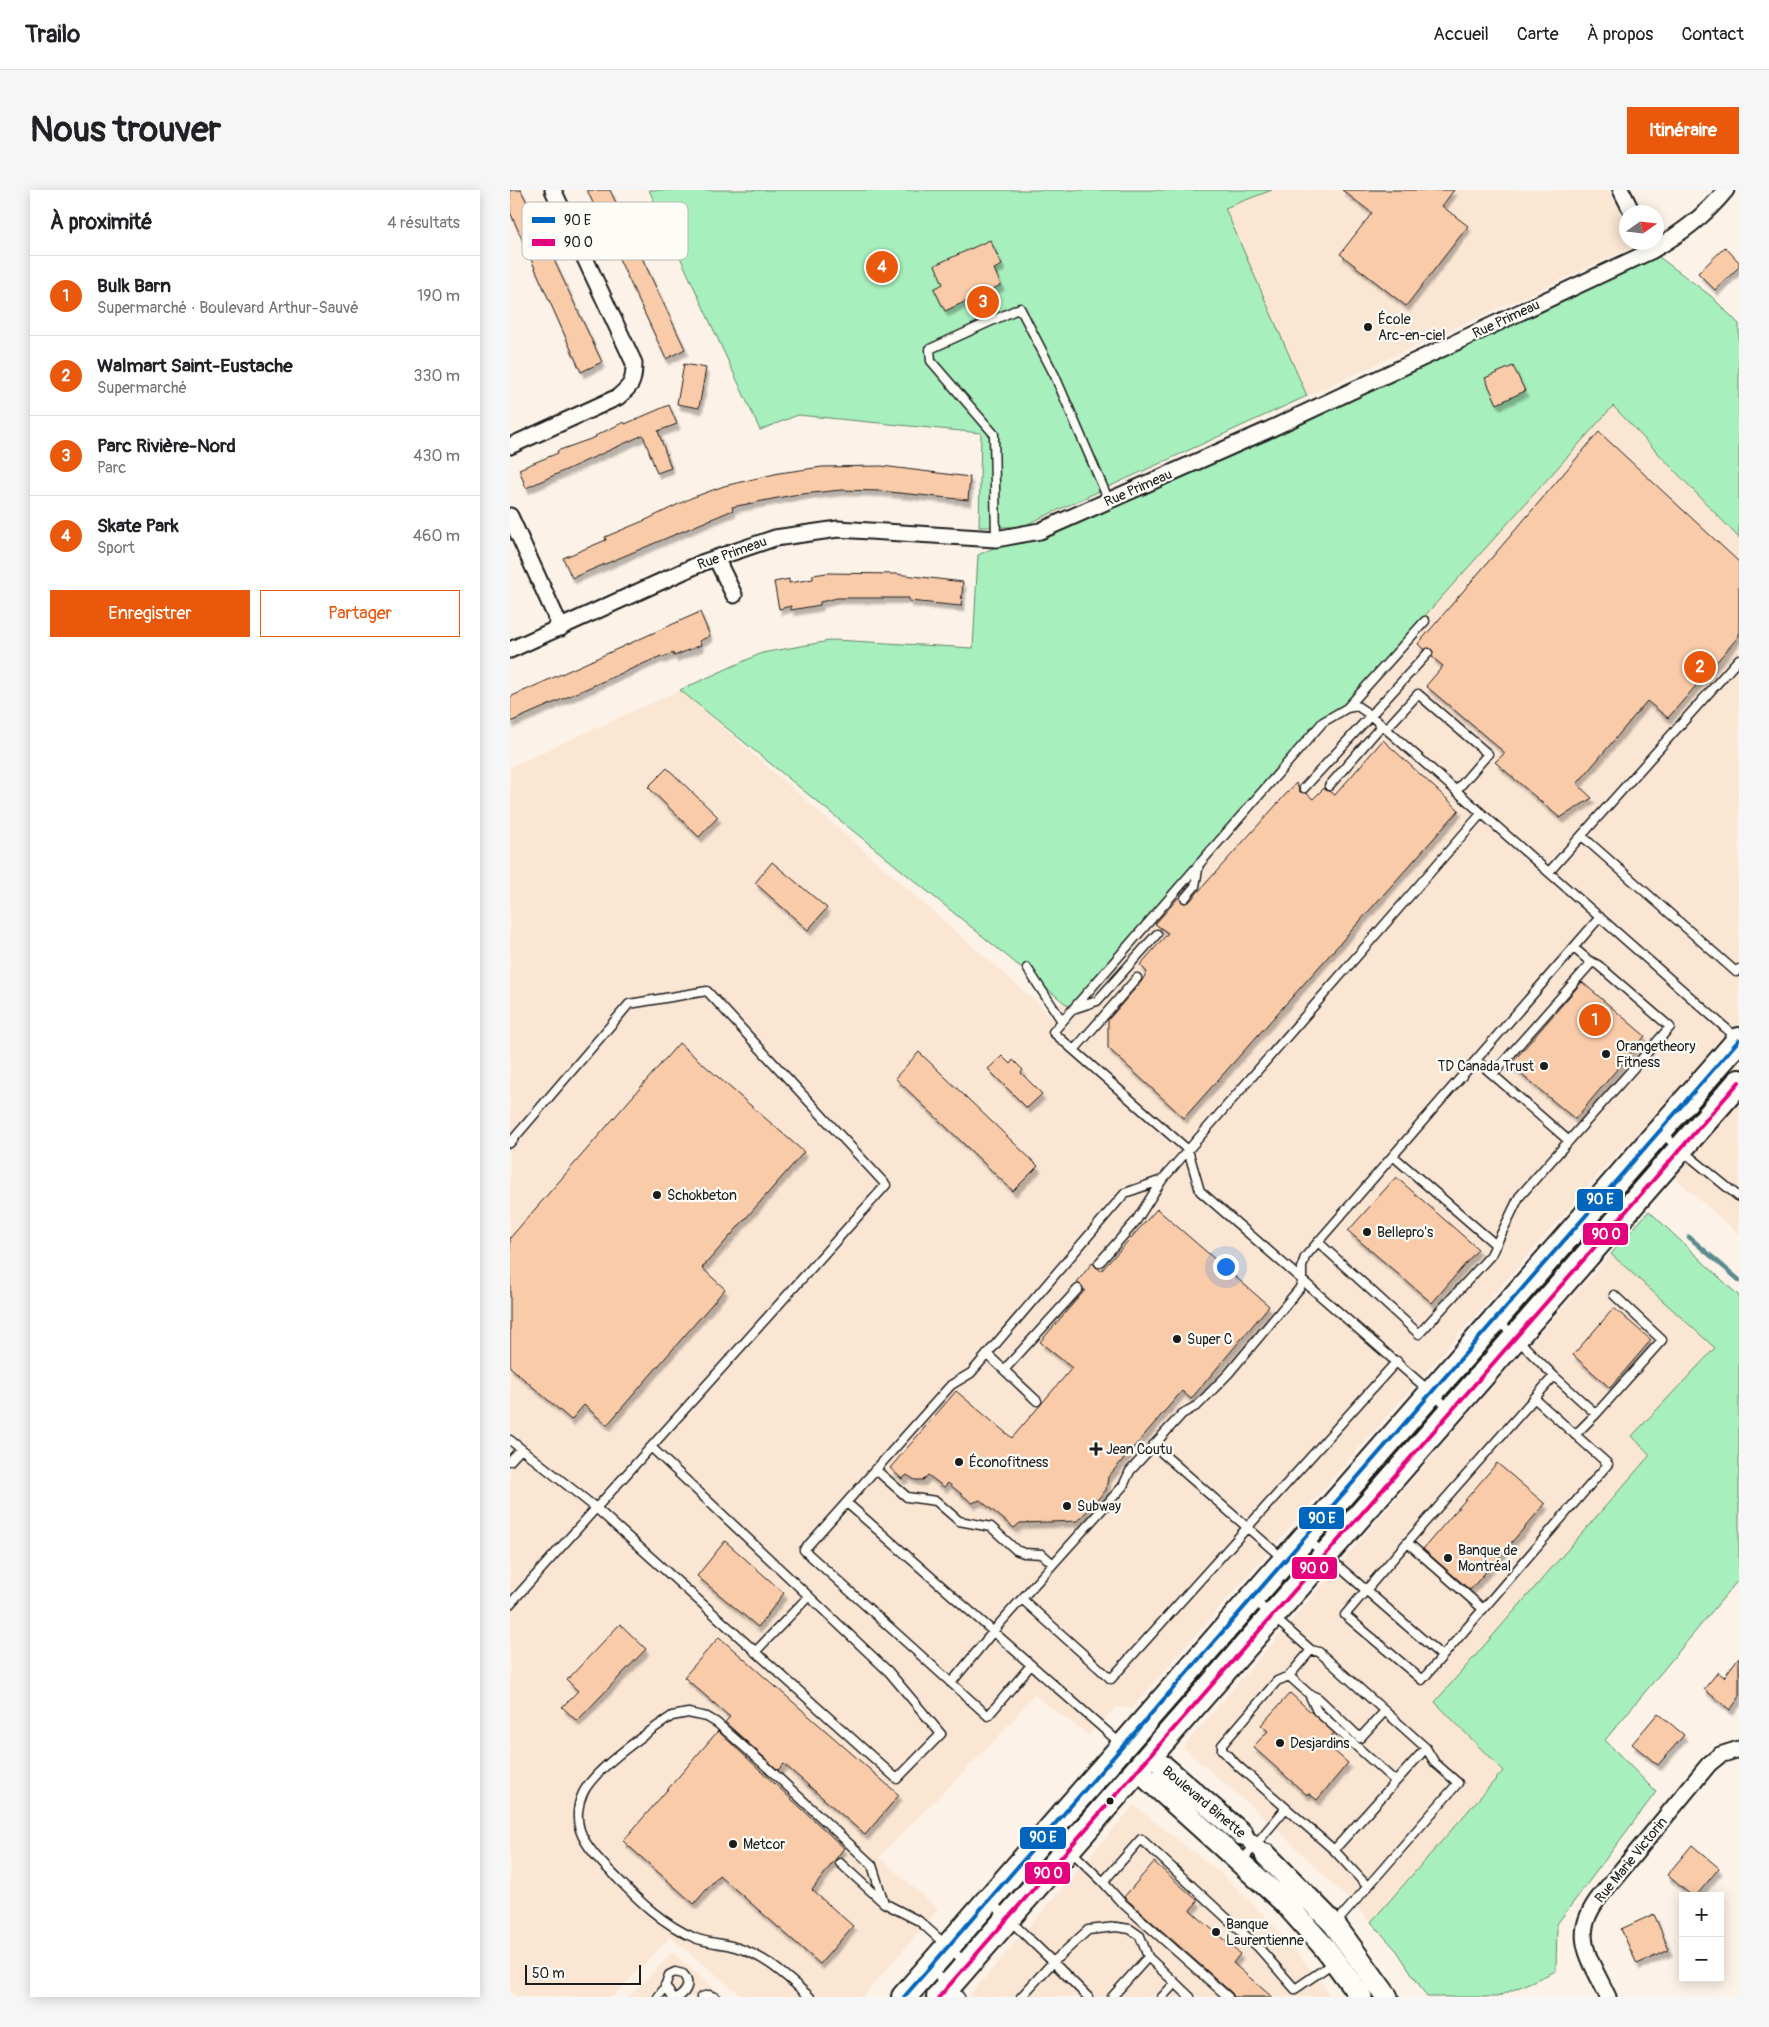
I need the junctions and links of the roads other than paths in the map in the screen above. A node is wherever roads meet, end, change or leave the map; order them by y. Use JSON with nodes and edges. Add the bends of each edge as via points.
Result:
{"nodes":[{"id":1,"x":553,"y":190,"type":"edge"},
{"id":2,"x":1621,"y":190,"type":"edge"},
{"id":3,"x":1726,"y":190,"type":"edge"},
{"id":4,"x":559,"y":202,"type":"edge"},
{"id":5,"x":1628,"y":205,"type":"edge"},
{"id":6,"x":1664,"y":241,"type":"edge"},
{"id":7,"x":1643,"y":250,"type":"edge"},
{"id":8,"x":586,"y":260,"type":"edge"},
{"id":9,"x":510,"y":446,"type":"edge"},
{"id":10,"x":1109,"y":500,"type":"junction"},
{"id":11,"x":510,"y":516,"type":"edge"},
{"id":12,"x":996,"y":539,"type":"junction"},
{"id":13,"x":716,"y":558,"type":"junction"},
{"id":14,"x":734,"y":595,"type":"dead end"},
{"id":15,"x":1425,"y":621,"type":"dead end"},
{"id":16,"x":561,"y":628,"type":"junction"},
{"id":17,"x":510,"y":650,"type":"edge"},
{"id":18,"x":1428,"y":653,"type":"dead end"},
{"id":19,"x":1739,"y":659,"type":"edge"},
{"id":20,"x":1347,"y":708,"type":"junction"},
{"id":21,"x":1369,"y":714,"type":"junction"},
{"id":22,"x":1384,"y":727,"type":"junction"},
{"id":23,"x":1328,"y":786,"type":"dead end"},
{"id":24,"x":1304,"y":788,"type":"dead end"},
{"id":25,"x":1456,"y":791,"type":"junction"},
{"id":26,"x":1481,"y":814,"type":"junction"},
{"id":27,"x":1582,"y":836,"type":"junction"},
{"id":28,"x":1200,"y":862,"type":"junction"},
{"id":29,"x":1549,"y":872,"type":"junction"},
{"id":30,"x":1184,"y":898,"type":"dead end"},
{"id":31,"x":1600,"y":917,"type":"junction"},
{"id":32,"x":1157,"y":934,"type":"dead end"},
{"id":33,"x":1574,"y":948,"type":"junction"},
{"id":34,"x":1592,"y":962,"type":"junction"},
{"id":35,"x":1027,"y":968,"type":"dead end"},
{"id":36,"x":1739,"y":968,"type":"edge"},
{"id":37,"x":1138,"y":978,"type":"dead end"},
{"id":38,"x":1072,"y":1009,"type":"junction"},
{"id":39,"x":1062,"y":1021,"type":"junction"},
{"id":40,"x":1739,"y":1040,"type":"edge"},
{"id":41,"x":1074,"y":1050,"type":"junction"},
{"id":42,"x":1476,"y":1060,"type":"junction"},
{"id":43,"x":1492,"y":1074,"type":"junction"},
{"id":44,"x":1739,"y":1082,"type":"edge"},
{"id":45,"x":1659,"y":1131,"type":"junction"},
{"id":46,"x":1569,"y":1141,"type":"junction"},
{"id":47,"x":510,"y":1143,"type":"edge"},
{"id":48,"x":1188,"y":1150,"type":"junction"},
{"id":49,"x":1680,"y":1150,"type":"junction"},
{"id":50,"x":1393,"y":1156,"type":"junction"},
{"id":51,"x":1162,"y":1180,"type":"junction"},
{"id":52,"x":1739,"y":1197,"type":"edge"},
{"id":53,"x":1318,"y":1242,"type":"junction"},
{"id":54,"x":1496,"y":1245,"type":"junction"},
{"id":55,"x":1099,"y":1263,"type":"dead end"},
{"id":56,"x":1303,"y":1279,"type":"junction"},
{"id":57,"x":1078,"y":1289,"type":"dead end"},
{"id":58,"x":1614,"y":1295,"type":"dead end"},
{"id":59,"x":1496,"y":1319,"type":"junction"},
{"id":60,"x":1516,"y":1337,"type":"junction"},
{"id":61,"x":987,"y":1354,"type":"junction"},
{"id":62,"x":1397,"y":1362,"type":"junction"},
{"id":63,"x":1004,"y":1370,"type":"junction"},
{"id":64,"x":1554,"y":1376,"type":"junction"},
{"id":65,"x":1432,"y":1393,"type":"junction"},
{"id":66,"x":1534,"y":1398,"type":"junction"},
{"id":67,"x":1037,"y":1401,"type":"dead end"},
{"id":68,"x":1452,"y":1410,"type":"junction"},
{"id":69,"x":1596,"y":1414,"type":"junction"},
{"id":70,"x":1575,"y":1435,"type":"junction"},
{"id":71,"x":510,"y":1440,"type":"edge"},
{"id":72,"x":1153,"y":1445,"type":"junction"},
{"id":73,"x":651,"y":1447,"type":"junction"},
{"id":74,"x":521,"y":1449,"type":"junction"},
{"id":75,"x":510,"y":1460,"type":"edge"},
{"id":76,"x":875,"y":1469,"type":"junction"},
{"id":77,"x":847,"y":1503,"type":"junction"},
{"id":78,"x":596,"y":1508,"type":"junction"},
{"id":79,"x":1247,"y":1528,"type":"junction"},
{"id":80,"x":1305,"y":1537,"type":"junction"},
{"id":81,"x":1408,"y":1543,"type":"junction"},
{"id":82,"x":1326,"y":1555,"type":"junction"},
{"id":83,"x":1284,"y":1561,"type":"junction"},
{"id":84,"x":1053,"y":1564,"type":"junction"},
{"id":85,"x":1305,"y":1578,"type":"junction"},
{"id":86,"x":1367,"y":1590,"type":"junction"},
{"id":87,"x":809,"y":1596,"type":"junction"},
{"id":88,"x":1252,"y":1598,"type":"junction"},
{"id":89,"x":1022,"y":1599,"type":"junction"},
{"id":90,"x":510,"y":1604,"type":"edge"},
{"id":91,"x":1483,"y":1609,"type":"junction"},
{"id":92,"x":1273,"y":1616,"type":"junction"},
{"id":93,"x":993,"y":1633,"type":"junction"},
{"id":94,"x":1311,"y":1650,"type":"junction"},
{"id":95,"x":755,"y":1652,"type":"junction"},
{"id":96,"x":1442,"y":1656,"type":"junction"},
{"id":97,"x":1031,"y":1665,"type":"junction"},
{"id":98,"x":1289,"y":1676,"type":"junction"},
{"id":99,"x":951,"y":1683,"type":"junction"},
{"id":100,"x":1309,"y":1694,"type":"junction"},
{"id":101,"x":1385,"y":1711,"type":"junction"},
{"id":102,"x":1122,"y":1746,"type":"junction"},
{"id":103,"x":1426,"y":1748,"type":"junction"},
{"id":104,"x":1739,"y":1749,"type":"edge"},
{"id":105,"x":1150,"y":1769,"type":"junction"},
{"id":106,"x":1395,"y":1781,"type":"junction"},
{"id":107,"x":1286,"y":1808,"type":"junction"},
{"id":108,"x":1043,"y":1837,"type":"junction"},
{"id":109,"x":1254,"y":1845,"type":"junction"},
{"id":110,"x":1069,"y":1849,"type":"junction"},
{"id":111,"x":1334,"y":1850,"type":"junction"},
{"id":112,"x":1241,"y":1862,"type":"junction"},
{"id":113,"x":840,"y":1863,"type":"dead end"},
{"id":114,"x":1103,"y":1882,"type":"junction"},
{"id":115,"x":1368,"y":1887,"type":"junction"},
{"id":116,"x":988,"y":1900,"type":"junction"},
{"id":117,"x":884,"y":1903,"type":"junction"},
{"id":118,"x":1007,"y":1919,"type":"junction"},
{"id":119,"x":1334,"y":1924,"type":"junction"},
{"id":120,"x":948,"y":1946,"type":"junction"},
{"id":121,"x":1344,"y":1956,"type":"junction"},
{"id":122,"x":1148,"y":1957,"type":"junction"},
{"id":123,"x":1053,"y":1962,"type":"junction"},
{"id":124,"x":968,"y":1964,"type":"junction"},
{"id":125,"x":930,"y":1967,"type":"junction"},
{"id":126,"x":1175,"y":1983,"type":"junction"},
{"id":127,"x":665,"y":1985,"type":"junction"},
{"id":128,"x":949,"y":1993,"type":"edge"},
{"id":129,"x":1294,"y":1993,"type":"edge"},
{"id":130,"x":658,"y":1997,"type":"edge"},
{"id":131,"x":672,"y":1997,"type":"edge"},
{"id":132,"x":678,"y":1997,"type":"edge"},
{"id":133,"x":701,"y":1997,"type":"edge"},
{"id":134,"x":715,"y":1997,"type":"edge"},
{"id":135,"x":810,"y":1997,"type":"edge"},
{"id":136,"x":904,"y":1997,"type":"edge"},
{"id":137,"x":1021,"y":1997,"type":"edge"},
{"id":138,"x":1088,"y":1997,"type":"edge"},
{"id":139,"x":1112,"y":1997,"type":"edge"},
{"id":140,"x":1162,"y":1997,"type":"edge"},
{"id":141,"x":1190,"y":1997,"type":"edge"},
{"id":142,"x":1228,"y":1997,"type":"edge"},
{"id":143,"x":1360,"y":1997,"type":"edge"},
{"id":144,"x":1387,"y":1997,"type":"edge"},
{"id":145,"x":1608,"y":1997,"type":"edge"}],
"edges":[{"from":1,"to":4,"type":"street"},
{"from":2,"to":5,"type":"street"},
{"from":3,"to":6,"type":"street","name":"Rue Primeau","via":[[1711,209],[1684,232]]},
{"from":7,"to":10,"type":"street","name":"Rue Primeau","via":[[1266,431]]},
{"from":8,"to":9,"type":"street","via":[[634,362],[632,385],[618,397]]},
{"from":10,"to":12,"type":"street","name":"Rue Primeau","via":[[1040,531]]},
{"from":10,"to":12,"type":"lane","via":[[1055,376],[1020,308],[930,349],[930,361],[994,434]]},
{"from":11,"to":16,"type":"street"},
{"from":12,"to":13,"type":"street","name":"Rue Primeau","via":[[838,529],[775,538]]},
{"from":13,"to":14,"type":"street"},
{"from":13,"to":16,"type":"street","name":"Rue Primeau"},
{"from":15,"to":20,"type":"lane"},
{"from":16,"to":17,"type":"street","name":"Rue Primeau"},
{"from":18,"to":21,"type":"lane"},
{"from":19,"to":27,"type":"lane"},
{"from":20,"to":21,"type":"lane","via":[[1358,706]]},
{"from":20,"to":28,"type":"lane","via":[[1323,722]]},
{"from":21,"to":22,"type":"lane"},
{"from":21,"to":24,"type":"lane"},
{"from":22,"to":23,"type":"lane"},
{"from":22,"to":25,"type":"lane"},
{"from":22,"to":25,"type":"lane","via":[[1418,694],[1488,754]]},
{"from":25,"to":26,"type":"lane"},
{"from":26,"to":29,"type":"lane"},
{"from":26,"to":48,"type":"lane"},
{"from":27,"to":29,"type":"lane"},
{"from":27,"to":36,"type":"lane","via":[[1736,972]]},
{"from":28,"to":30,"type":"lane","via":[[1195,886]]},
{"from":28,"to":38,"type":"lane"},
{"from":29,"to":31,"type":"lane"},
{"from":31,"to":33,"type":"lane"},
{"from":31,"to":40,"type":"lane"},
{"from":32,"to":38,"type":"lane","via":[[1097,1001]]},
{"from":33,"to":34,"type":"lane"},
{"from":33,"to":42,"type":"lane"},
{"from":34,"to":43,"type":"lane"},
{"from":34,"to":46,"type":"lane","via":[[1670,1027]]},
{"from":35,"to":39,"type":"lane"},
{"from":37,"to":41,"type":"lane"},
{"from":38,"to":39,"type":"lane"},
{"from":39,"to":41,"type":"lane","via":[[1053,1032]]},
{"from":40,"to":45,"type":"main road"},
{"from":41,"to":48,"type":"lane"},
{"from":42,"to":43,"type":"lane"},
{"from":42,"to":50,"type":"lane"},
{"from":43,"to":46,"type":"lane"},
{"from":44,"to":49,"type":"main road"},
{"from":45,"to":49,"type":"lane"},
{"from":45,"to":59,"type":"main road"},
{"from":46,"to":54,"type":"lane","via":[[1519,1197]]},
{"from":47,"to":73,"type":"lane","via":[[629,1004],[707,991],[886,1185]]},
{"from":48,"to":51,"type":"lane"},
{"from":48,"to":56,"type":"lane","via":[[1200,1191]]},
{"from":49,"to":52,"type":"lane"},
{"from":49,"to":60,"type":"main road"},
{"from":50,"to":53,"type":"lane"},
{"from":50,"to":54,"type":"lane"},
{"from":51,"to":55,"type":"lane","via":[[1136,1221]]},
{"from":51,"to":61,"type":"lane","via":[[1125,1193]]},
{"from":53,"to":54,"type":"lane","via":[[1419,1334],[1491,1255]]},
{"from":53,"to":56,"type":"lane","via":[[1303,1262]]},
{"from":56,"to":62,"type":"lane"},
{"from":56,"to":72,"type":"lane","via":[[1299,1289],[1229,1373],[1198,1405],[1182,1414]]},
{"from":57,"to":63,"type":"lane"},
{"from":58,"to":69,"type":"lane","via":[[1662,1340]]},
{"from":59,"to":60,"type":"lane"},
{"from":59,"to":65,"type":"main road"},
{"from":60,"to":64,"type":"lane"},
{"from":60,"to":68,"type":"main road"},
{"from":61,"to":63,"type":"lane"},
{"from":61,"to":76,"type":"lane","via":[[971,1373],[951,1384]]},
{"from":62,"to":65,"type":"lane"},
{"from":62,"to":79,"type":"lane"},
{"from":63,"to":67,"type":"lane"},
{"from":64,"to":66,"type":"lane"},
{"from":64,"to":69,"type":"lane"},
{"from":65,"to":68,"type":"lane"},
{"from":65,"to":80,"type":"main road"},
{"from":66,"to":70,"type":"lane"},
{"from":66,"to":81,"type":"lane"},
{"from":68,"to":82,"type":"main road"},
{"from":69,"to":70,"type":"lane"},
{"from":70,"to":91,"type":"lane","via":[[1608,1464]]},
{"from":71,"to":74,"type":"lane"},
{"from":72,"to":79,"type":"lane"},
{"from":72,"to":84,"type":"lane","via":[[1130,1471],[1123,1486]]},
{"from":73,"to":78,"type":"lane"},
{"from":73,"to":87,"type":"lane"},
{"from":74,"to":75,"type":"lane"},
{"from":74,"to":78,"type":"lane"},
{"from":76,"to":77,"type":"lane"},
{"from":76,"to":84,"type":"lane","via":[[912,1500],[936,1501],[959,1522],[986,1525],[1016,1550],[1042,1554]]},
{"from":77,"to":93,"type":"lane"},
{"from":77,"to":99,"type":"lane","via":[[804,1550]]},
{"from":78,"to":90,"type":"lane"},
{"from":78,"to":95,"type":"lane"},
{"from":79,"to":83,"type":"lane"},
{"from":79,"to":89,"type":"lane","via":[[1111,1678]]},
{"from":80,"to":82,"type":"lane"},
{"from":80,"to":83,"type":"main road"},
{"from":81,"to":86,"type":"lane"},
{"from":81,"to":91,"type":"lane"},
{"from":82,"to":85,"type":"main road"},
{"from":82,"to":86,"type":"lane"},
{"from":83,"to":85,"type":"lane"},
{"from":83,"to":88,"type":"main road"},
{"from":84,"to":89,"type":"lane"},
{"from":85,"to":92,"type":"main road"},
{"from":86,"to":96,"type":"lane"},
{"from":86,"to":96,"type":"lane","via":[[1345,1615],[1422,1680]]},
{"from":87,"to":95,"type":"lane"},
{"from":87,"to":95,"type":"lane","via":[[890,1672],[941,1734],[897,1779]]},
{"from":88,"to":92,"type":"lane"},
{"from":88,"to":102,"type":"main road"},
{"from":89,"to":93,"type":"lane"},
{"from":91,"to":96,"type":"lane"},
{"from":92,"to":94,"type":"lane"},
{"from":92,"to":105,"type":"main road"},
{"from":93,"to":97,"type":"lane"},
{"from":93,"to":99,"type":"lane"},
{"from":94,"to":98,"type":"lane"},
{"from":94,"to":101,"type":"lane","via":[[1319,1652]]},
{"from":97,"to":99,"type":"lane","via":[[988,1716]]},
{"from":97,"to":102,"type":"lane"},
{"from":98,"to":100,"type":"lane"},
{"from":98,"to":107,"type":"lane","via":[[1277,1681],[1222,1747],[1224,1753]]},
{"from":100,"to":101,"type":"lane","via":[[1318,1698],[1360,1738]]},
{"from":100,"to":106,"type":"lane","via":[[1317,1711]]},
{"from":101,"to":103,"type":"lane"},
{"from":102,"to":105,"type":"street","name":"Boulevard Binette"},
{"from":102,"to":108,"type":"main road"},
{"from":103,"to":106,"type":"lane"},
{"from":103,"to":115,"type":"lane","via":[[1435,1763],[1458,1784]]},
{"from":104,"to":145,"type":"street","name":"Rue Marie Victorin","via":[[1720,1755],[1709,1764],[1590,1910],[1583,1938]]},
{"from":105,"to":109,"type":"street","name":"Boulevard Binette"},
{"from":105,"to":110,"type":"main road"},
{"from":105,"to":112,"type":"street","name":"Boulevard Binette"},
{"from":106,"to":111,"type":"lane"},
{"from":107,"to":109,"type":"lane"},
{"from":107,"to":111,"type":"lane"},
{"from":108,"to":110,"type":"lane","via":[[1051,1844]]},
{"from":108,"to":116,"type":"main road"},
{"from":109,"to":112,"type":"lane"},
{"from":109,"to":119,"type":"street","name":"Boulevard Binette"},
{"from":110,"to":114,"type":"lane"},
{"from":110,"to":118,"type":"main road"},
{"from":111,"to":115,"type":"lane"},
{"from":112,"to":121,"type":"street","name":"Boulevard Binette"},
{"from":113,"to":117,"type":"lane"},
{"from":114,"to":129,"type":"lane","via":[[1141,1839],[1259,1948]]},
{"from":114,"to":142,"type":"lane"},
{"from":115,"to":119,"type":"lane"},
{"from":116,"to":118,"type":"lane"},
{"from":116,"to":120,"type":"main road"},
{"from":117,"to":120,"type":"lane","via":[[919,1921]]},
{"from":117,"to":135,"type":"lane","via":[[872,1865],[768,1768],[707,1717],[688,1713],[672,1716],[593,1779],[579,1804],[579,1827],[602,1863],[663,1920],[695,1938],[762,1958],[786,1974]]},
{"from":118,"to":123,"type":"lane"},
{"from":118,"to":124,"type":"main road"},
{"from":119,"to":121,"type":"street","name":"Boulevard Binette"},
{"from":120,"to":124,"type":"lane"},
{"from":120,"to":125,"type":"main road"},
{"from":121,"to":129,"type":"lane"},
{"from":121,"to":143,"type":"street","name":"Boulevard Binette"},
{"from":121,"to":144,"type":"street","name":"Boulevard Binette"},
{"from":122,"to":123,"type":"lane","via":[[1140,1936],[1130,1929],[1116,1927],[1088,1930]]},
{"from":122,"to":126,"type":"lane"},
{"from":122,"to":139,"type":"lane"},
{"from":123,"to":137,"type":"lane"},
{"from":123,"to":138,"type":"lane"},
{"from":124,"to":128,"type":"main road"},
{"from":125,"to":128,"type":"lane"},
{"from":125,"to":136,"type":"main road"},
{"from":126,"to":140,"type":"lane"},
{"from":126,"to":141,"type":"lane"},
{"from":127,"to":130,"type":"lane"},
{"from":127,"to":131,"type":"lane"},
{"from":127,"to":132,"type":"lane","via":[[671,1973],[683,1974],[688,1986]]},
{"from":133,"to":134,"type":"lane"}]}
